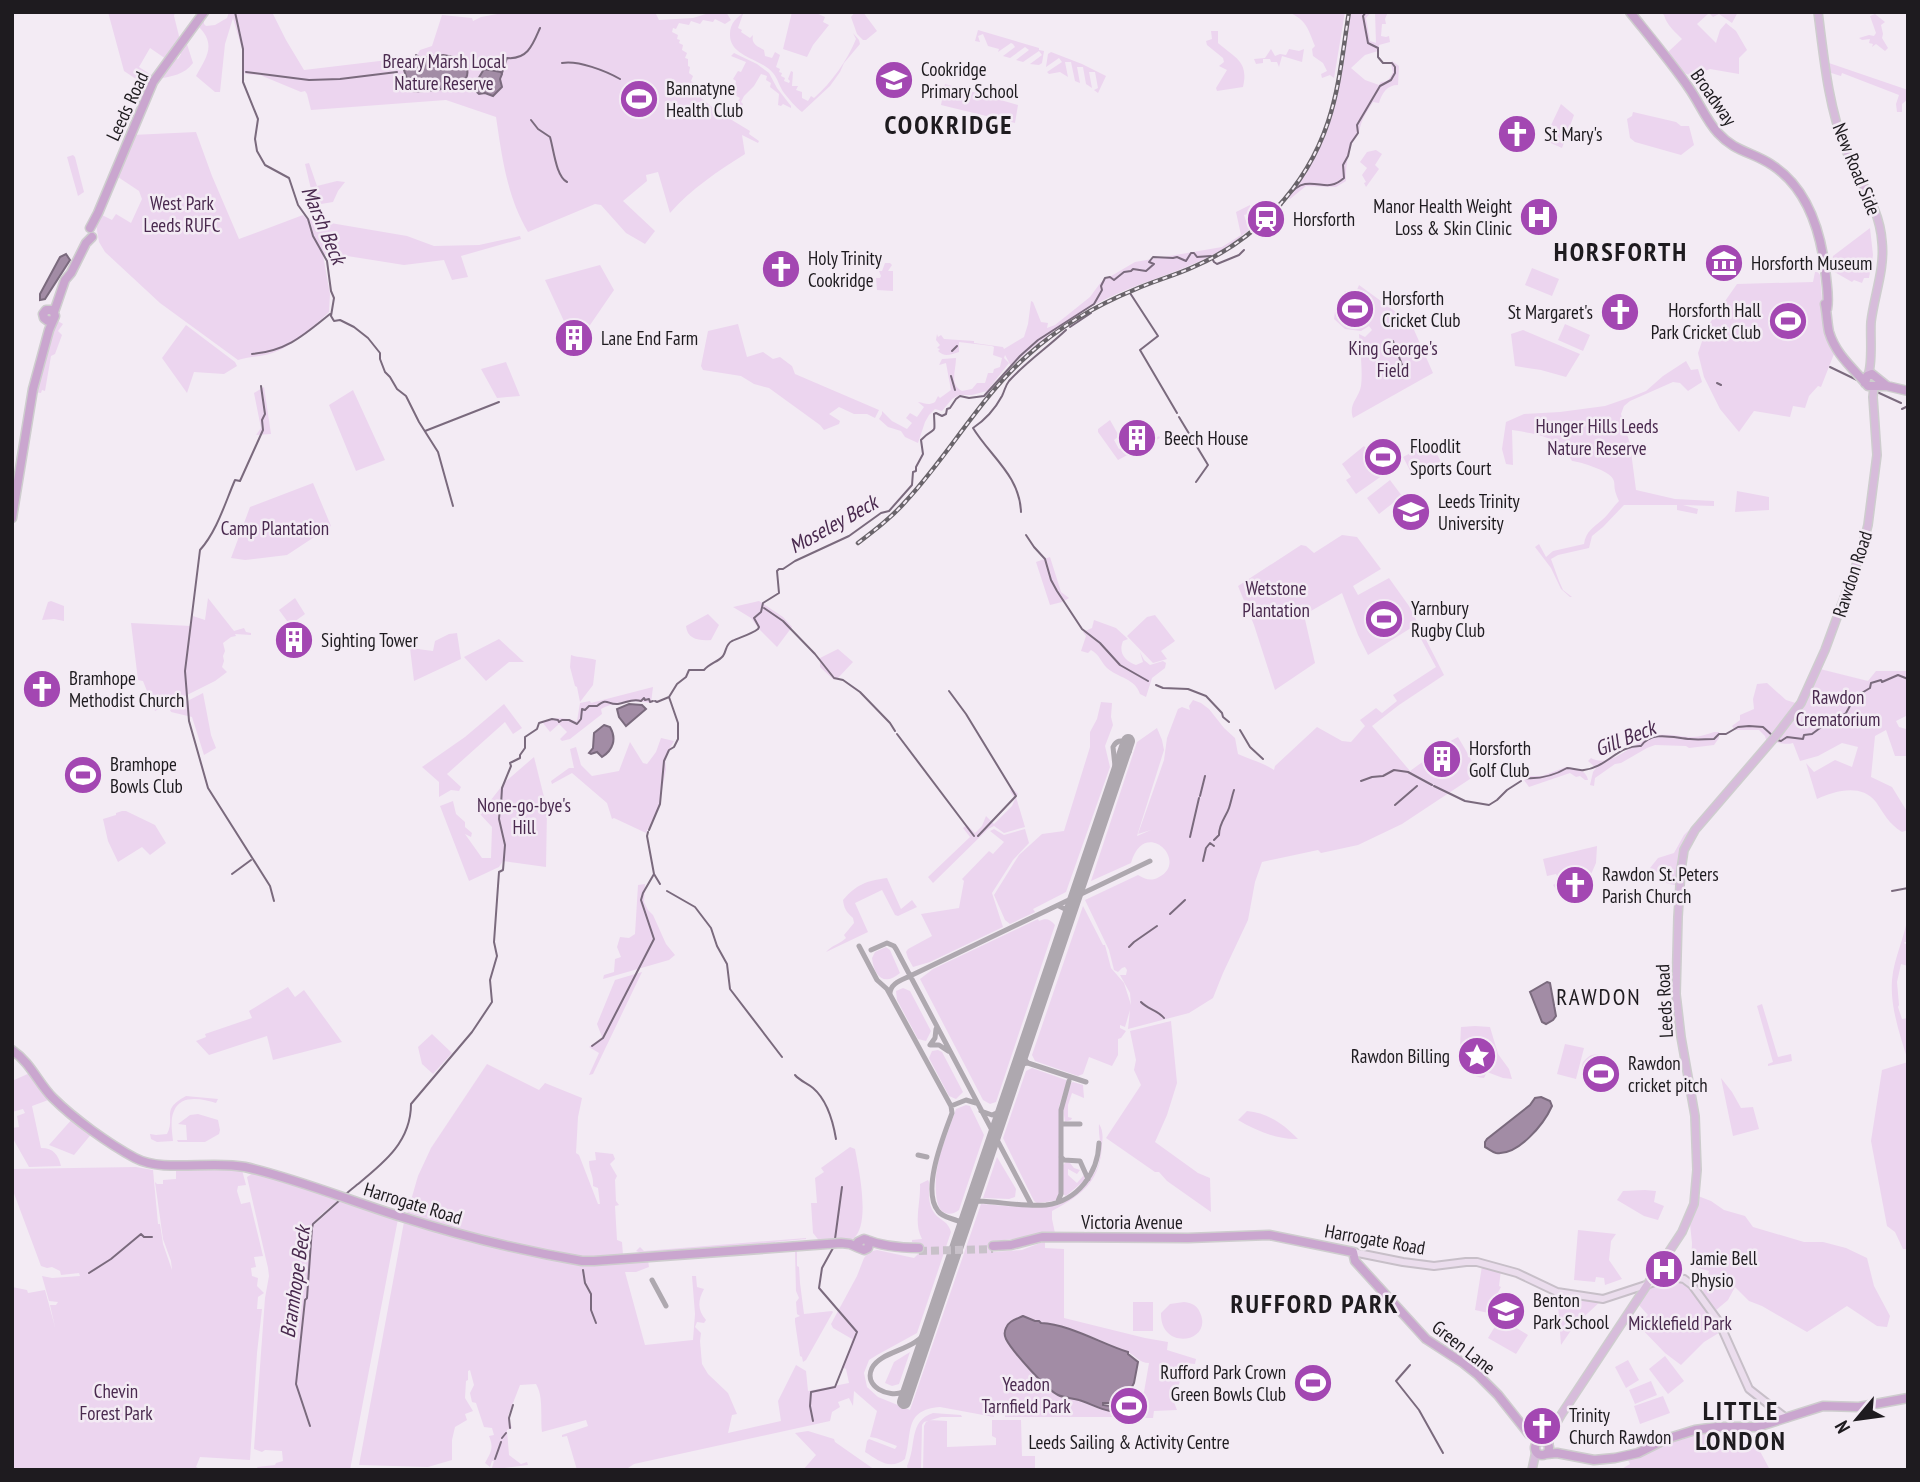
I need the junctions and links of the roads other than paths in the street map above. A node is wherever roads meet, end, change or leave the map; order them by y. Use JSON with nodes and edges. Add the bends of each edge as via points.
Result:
{"nodes":[{"id":1,"x":204,"y":12,"type":"edge"},
{"id":2,"x":1630,"y":12,"type":"edge"},
{"id":3,"x":1818,"y":12,"type":"edge"},
{"id":4,"x":1874,"y":381,"type":"junction"},
{"id":5,"x":1908,"y":391,"type":"edge"},
{"id":6,"x":12,"y":517,"type":"edge"},
{"id":7,"x":1775,"y":737,"type":"joint"},
{"id":8,"x":12,"y":1050,"type":"edge"},
{"id":9,"x":1213,"y":1237,"type":"joint"},
{"id":10,"x":993,"y":1248,"type":"tunnel mouth"},
{"id":11,"x":919,"y":1249,"type":"tunnel mouth"},
{"id":12,"x":1353,"y":1252,"type":"junction"},
{"id":13,"x":1653,"y":1280,"type":"junction"},
{"id":14,"x":1908,"y":1398,"type":"edge"},
{"id":15,"x":1786,"y":1417,"type":"junction"},
{"id":16,"x":1543,"y":1447,"type":"junction"},
{"id":17,"x":1533,"y":1466,"type":"edge"}],
"edges":[{"from":1,"to":6,"type":"highway","name":"Leeds Road","via":[[153,82],[50,315]]},
{"from":2,"to":4,"type":"highway","name":"Broadway","via":[[1683,79],[1717,132],[1738,150],[1772,165],[1801,196],[1816,227],[1822,254],[1833,342],[1855,372]]},
{"from":3,"to":4,"type":"main road","name":"New Road Side","via":[[1834,113],[1882,239],[1871,326]]},
{"from":4,"to":5,"type":"highway"},
{"from":4,"to":7,"type":"main road","name":"Rawdon Road","via":[[1877,455],[1863,547],[1817,671],[1801,703]]},
{"from":7,"to":13,"type":"main road","name":"Leeds Road","via":[[1695,830],[1684,850],[1676,994],[1695,1116],[1697,1187],[1686,1226]]},
{"from":8,"to":11,"type":"highway","name":"Harrogate Road","via":[[70,1113],[142,1161],[243,1167],[440,1228],[582,1261],[829,1244]]},
{"from":9,"to":10,"type":"highway","name":"Victoria Avenue","via":[[1051,1237]]},
{"from":9,"to":12,"type":"highway","name":"Harrogate Road","via":[[1276,1236]]},
{"from":12,"to":13,"type":"main road","name":"Harrogate Road","via":[[1441,1266],[1477,1262],[1517,1273],[1557,1292],[1603,1299]]},
{"from":12,"to":16,"type":"highway","name":"Green Lane","via":[[1355,1261],[1421,1333],[1478,1375]]},
{"from":13,"to":15,"type":"main road","via":[[1676,1277],[1692,1285],[1723,1330],[1746,1385]]},
{"from":13,"to":16,"type":"main road"},
{"from":14,"to":15,"type":"highway","via":[[1859,1407],[1823,1406]]},
{"from":15,"to":16,"type":"highway","via":[[1757,1427],[1695,1430],[1615,1458],[1594,1460]]},
{"from":16,"to":17,"type":"main road"}]}
